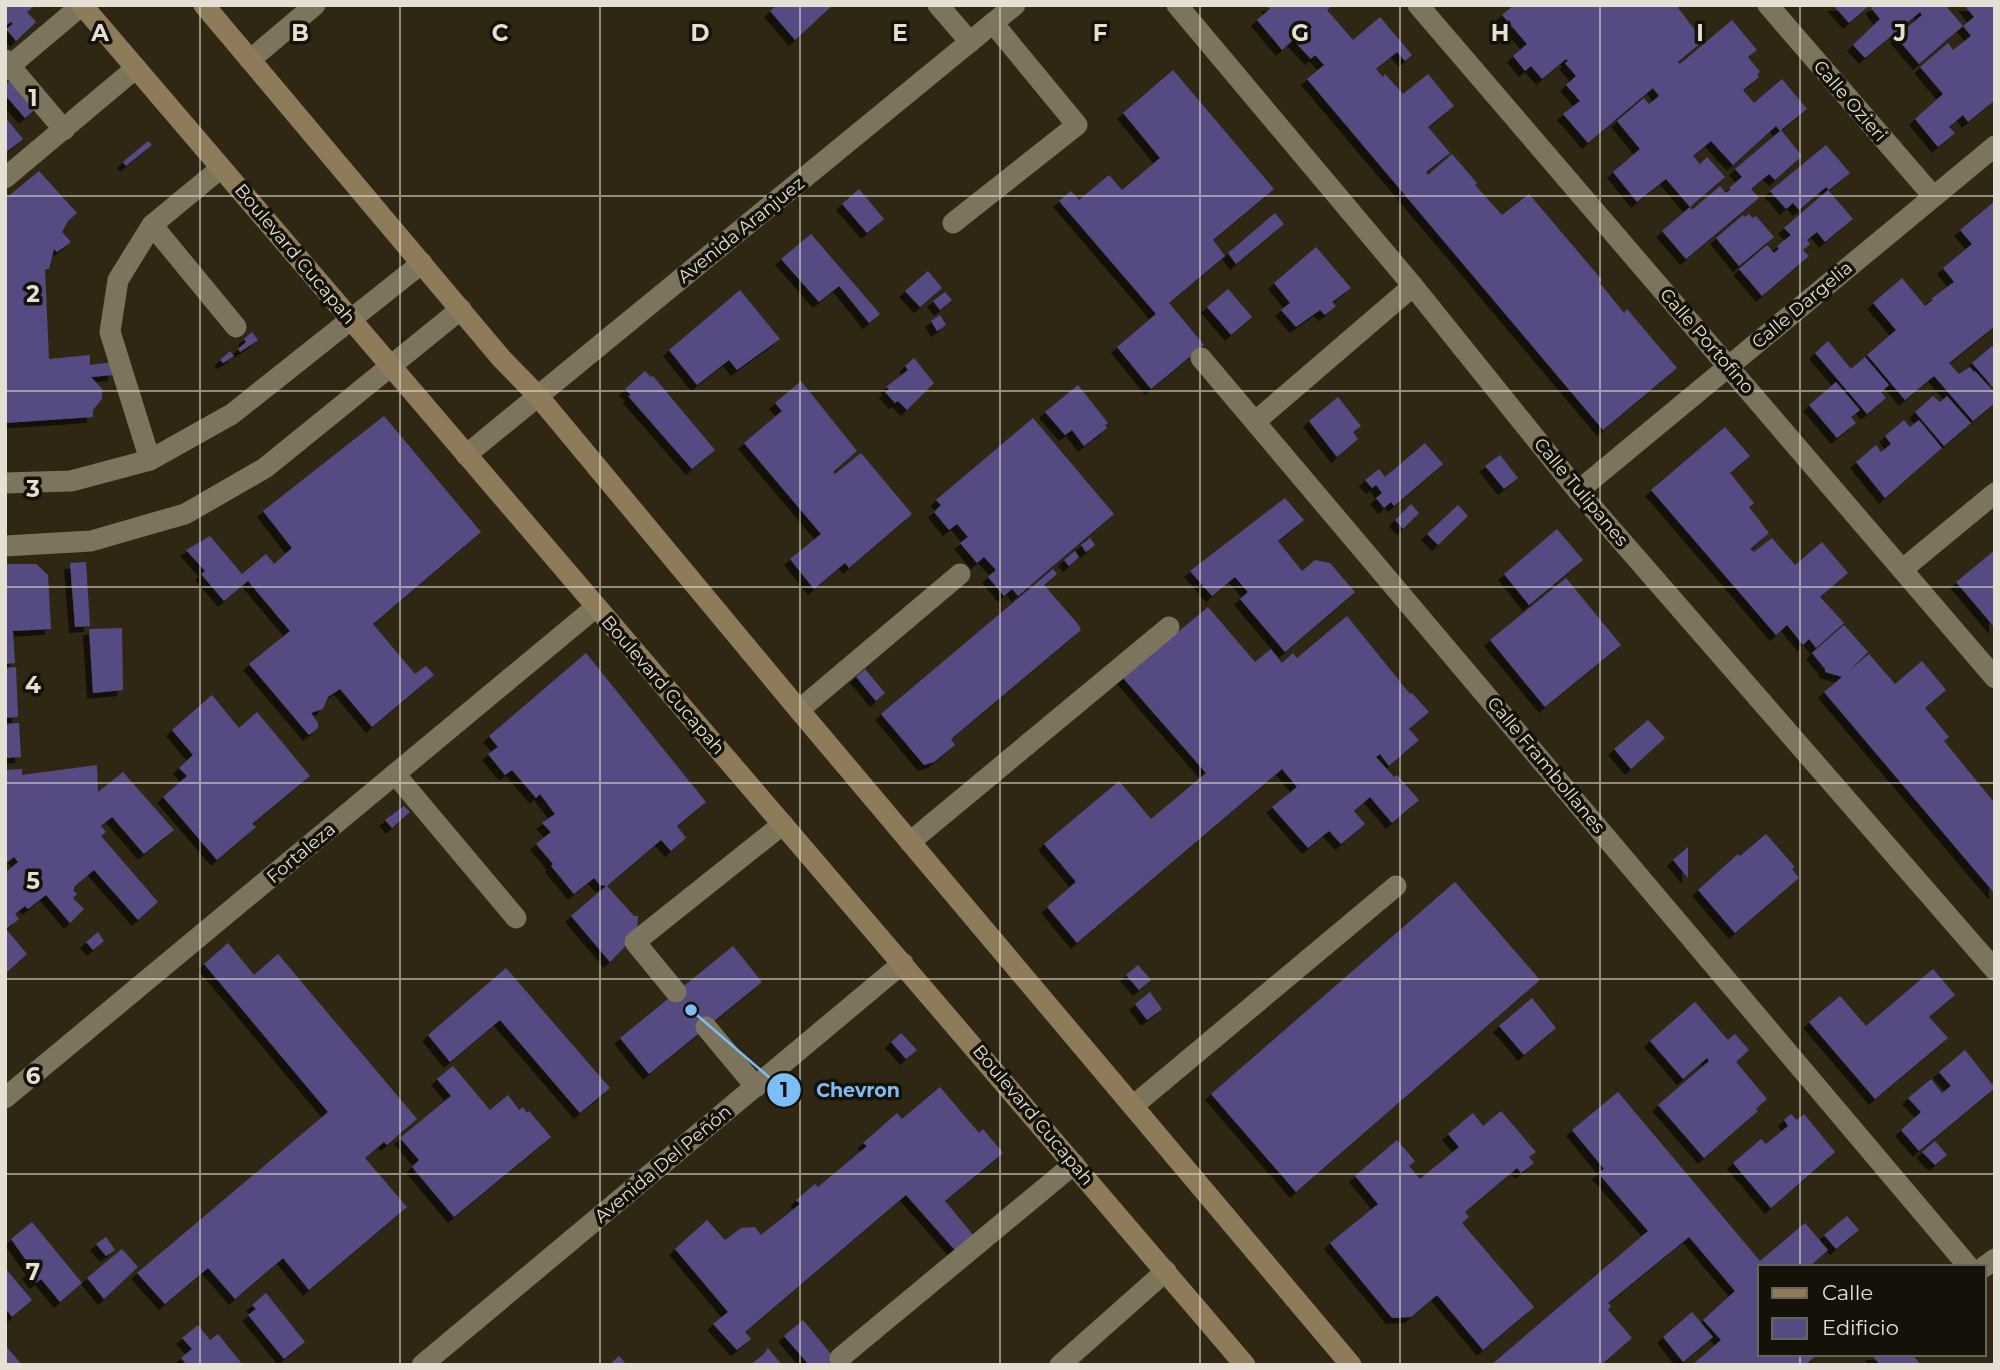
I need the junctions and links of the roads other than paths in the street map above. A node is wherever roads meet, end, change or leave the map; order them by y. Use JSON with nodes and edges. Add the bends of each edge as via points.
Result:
{"nodes":[{"id":1,"x":82,"y":5,"type":"edge"},
{"id":2,"x":204,"y":5,"type":"edge"},
{"id":3,"x":315,"y":5,"type":"edge"},
{"id":4,"x":939,"y":5,"type":"edge"},
{"id":5,"x":1015,"y":5,"type":"edge"},
{"id":6,"x":1177,"y":5,"type":"edge"},
{"id":7,"x":1418,"y":5,"type":"edge"},
{"id":8,"x":1768,"y":5,"type":"edge"},
{"id":9,"x":993,"y":23,"type":"junction"},
{"id":10,"x":970,"y":42,"type":"junction"},
{"id":11,"x":250,"y":60,"type":"junction"},
{"id":12,"x":7,"y":65,"type":"edge"},
{"id":13,"x":136,"y":68,"type":"junction"},
{"id":14,"x":64,"y":130,"type":"junction"},
{"id":15,"x":1995,"y":146,"type":"edge"},
{"id":16,"x":221,"y":168,"type":"junction"},
{"id":17,"x":5,"y":178,"type":"edge"},
{"id":18,"x":1933,"y":196,"type":"junction"},
{"id":19,"x":953,"y":223,"type":"dead end"},
{"id":20,"x":152,"y":225,"type":"junction"},
{"id":21,"x":422,"y":263,"type":"junction"},
{"id":22,"x":1413,"y":286,"type":"junction"},
{"id":23,"x":461,"y":310,"type":"junction"},
{"id":24,"x":351,"y":321,"type":"junction"},
{"id":25,"x":236,"y":327,"type":"dead end"},
{"id":26,"x":1201,"y":358,"type":"dead end"},
{"id":27,"x":390,"y":366,"type":"junction"},
{"id":28,"x":1729,"y":366,"type":"junction"},
{"id":29,"x":538,"y":396,"type":"junction"},
{"id":30,"x":1256,"y":421,"type":"junction"},
{"id":31,"x":467,"y":455,"type":"junction"},
{"id":32,"x":150,"y":460,"type":"junction"},
{"id":33,"x":5,"y":482,"type":"edge"},
{"id":34,"x":1578,"y":491,"type":"junction"},
{"id":35,"x":1995,"y":493,"type":"edge"},
{"id":36,"x":5,"y":546,"type":"edge"},
{"id":37,"x":1903,"y":569,"type":"junction"},
{"id":38,"x":960,"y":574,"type":"dead end"},
{"id":39,"x":596,"y":607,"type":"junction"},
{"id":40,"x":1169,"y":627,"type":"dead end"},
{"id":41,"x":1995,"y":678,"type":"edge"},
{"id":42,"x":799,"y":710,"type":"junction"},
{"id":43,"x":395,"y":774,"type":"junction"},
{"id":44,"x":783,"y":824,"type":"junction"},
{"id":45,"x":910,"y":842,"type":"junction"},
{"id":46,"x":1395,"y":886,"type":"dead end"},
{"id":47,"x":516,"y":918,"type":"dead end"},
{"id":48,"x":903,"y":963,"type":"junction"},
{"id":49,"x":1995,"y":970,"type":"edge"},
{"id":50,"x":676,"y":992,"type":"dead end"},
{"id":51,"x":706,"y":1027,"type":"dead end"},
{"id":52,"x":756,"y":1087,"type":"junction"},
{"id":53,"x":5,"y":1098,"type":"edge"},
{"id":54,"x":1133,"y":1106,"type":"junction"},
{"id":55,"x":1074,"y":1164,"type":"junction"},
{"id":56,"x":1967,"y":1265,"type":"edge"},
{"id":57,"x":1166,"y":1271,"type":"junction"},
{"id":58,"x":840,"y":1358,"type":"dead end"},
{"id":59,"x":422,"y":1365,"type":"edge"},
{"id":60,"x":1060,"y":1365,"type":"edge"},
{"id":61,"x":1245,"y":1365,"type":"edge"},
{"id":62,"x":1352,"y":1365,"type":"edge"}],
"edges":[{"from":1,"to":12,"type":"street"},
{"from":1,"to":13,"type":"main road","name":"Boulevard Cucapah"},
{"from":2,"to":11,"type":"main road"},
{"from":3,"to":11,"type":"street"},
{"from":4,"to":10,"type":"street"},
{"from":5,"to":9,"type":"street","name":"Avenida Aranjuez"},
{"from":6,"to":22,"type":"street","name":"Calle Tulipanes"},
{"from":7,"to":28,"type":"street","name":"Calle Portofino"},
{"from":8,"to":18,"type":"street","name":"Calle Ozieri"},
{"from":9,"to":10,"type":"street","name":"Avenida Aranjuez"},
{"from":9,"to":19,"type":"street","via":[[1077,125]]},
{"from":10,"to":29,"type":"street","name":"Avenida Aranjuez"},
{"from":11,"to":21,"type":"main road"},
{"from":12,"to":14,"type":"street"},
{"from":13,"to":14,"type":"street"},
{"from":13,"to":16,"type":"main road","name":"Boulevard Cucapah"},
{"from":14,"to":17,"type":"street"},
{"from":15,"to":18,"type":"street","name":"Calle Dargelia"},
{"from":16,"to":20,"type":"street"},
{"from":16,"to":24,"type":"main road","name":"Boulevard Cucapah"},
{"from":18,"to":28,"type":"street","name":"Calle Dargelia"},
{"from":20,"to":25,"type":"street"},
{"from":20,"to":32,"type":"street","via":[[118,280],[110,332]]},
{"from":21,"to":23,"type":"main road"},
{"from":21,"to":24,"type":"street"},
{"from":22,"to":30,"type":"street"},
{"from":22,"to":34,"type":"street","name":"Calle Tulipanes"},
{"from":23,"to":27,"type":"street"},
{"from":23,"to":29,"type":"main road"},
{"from":24,"to":27,"type":"main road","name":"Boulevard Cucapah"},
{"from":24,"to":32,"type":"street","via":[[232,414]]},
{"from":26,"to":30,"type":"street","name":"Calle Frambollanes"},
{"from":27,"to":31,"type":"main road","name":"Boulevard Cucapah"},
{"from":27,"to":36,"type":"street","via":[[265,468],[185,514],[91,541]]},
{"from":28,"to":34,"type":"street","name":"Calle Dargelia"},
{"from":28,"to":37,"type":"street","name":"Calle Portofino"},
{"from":29,"to":31,"type":"street","name":"Avenida Aranjuez"},
{"from":29,"to":42,"type":"main road"},
{"from":30,"to":56,"type":"street","name":"Calle Frambollanes"},
{"from":31,"to":39,"type":"main road","name":"Boulevard Cucapah"},
{"from":32,"to":33,"type":"street","via":[[71,481]]},
{"from":34,"to":49,"type":"street","name":"Calle Tulipanes"},
{"from":35,"to":37,"type":"street"},
{"from":37,"to":41,"type":"street","name":"Calle Portofino"},
{"from":38,"to":42,"type":"street"},
{"from":39,"to":43,"type":"street","name":"Fortaleza"},
{"from":39,"to":44,"type":"main road","name":"Boulevard Cucapah"},
{"from":40,"to":45,"type":"street"},
{"from":42,"to":45,"type":"main road"},
{"from":43,"to":47,"type":"street"},
{"from":43,"to":53,"type":"street","name":"Fortaleza"},
{"from":44,"to":48,"type":"main road","name":"Boulevard Cucapah"},
{"from":44,"to":50,"type":"street","via":[[635,943]]},
{"from":45,"to":54,"type":"main road"},
{"from":46,"to":54,"type":"street"},
{"from":48,"to":52,"type":"street","name":"Avenida Del Peñón"},
{"from":48,"to":55,"type":"main road","name":"Boulevard Cucapah"},
{"from":51,"to":52,"type":"street"},
{"from":52,"to":59,"type":"street","name":"Avenida Del Peñón"},
{"from":54,"to":62,"type":"main road"},
{"from":55,"to":57,"type":"main road","name":"Boulevard Cucapah"},
{"from":55,"to":58,"type":"street"},
{"from":57,"to":60,"type":"street"},
{"from":57,"to":61,"type":"main road","name":"Boulevard Cucapah"}]}
